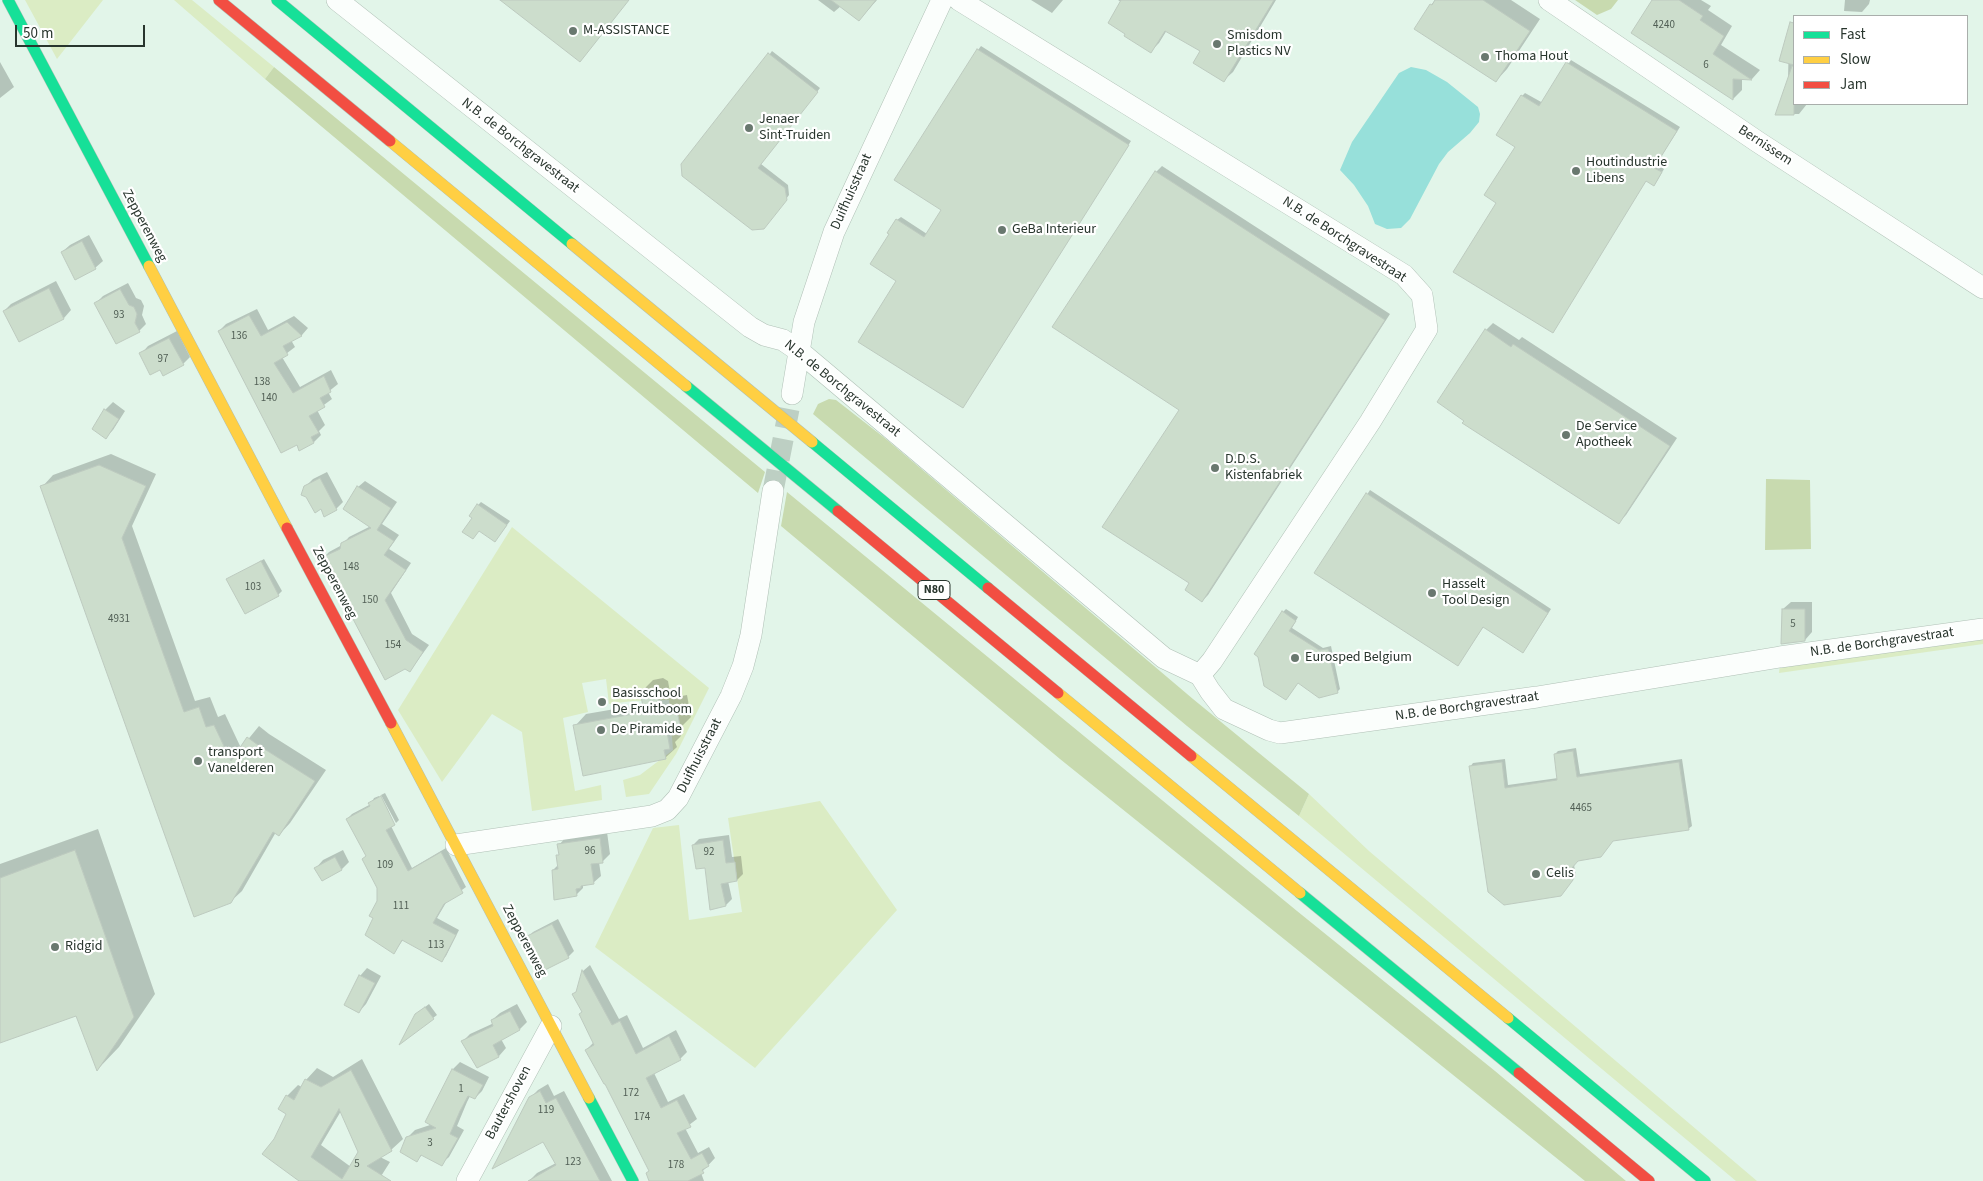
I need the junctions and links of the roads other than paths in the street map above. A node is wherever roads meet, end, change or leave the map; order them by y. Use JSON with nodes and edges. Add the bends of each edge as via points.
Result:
{"nodes":[{"id":1,"x":8,"y":0,"type":"edge"},
{"id":2,"x":219,"y":0,"type":"edge"},
{"id":3,"x":277,"y":0,"type":"edge"},
{"id":4,"x":337,"y":0,"type":"edge"},
{"id":5,"x":942,"y":0,"type":"edge"},
{"id":6,"x":959,"y":0,"type":"edge"},
{"id":7,"x":1549,"y":0,"type":"edge"},
{"id":8,"x":1983,"y":288,"type":"edge"},
{"id":9,"x":799,"y":352,"type":"junction"},
{"id":10,"x":792,"y":394,"type":"tunnel mouth"},
{"id":11,"x":773,"y":491,"type":"tunnel mouth"},
{"id":12,"x":1983,"y":629,"type":"edge"},
{"id":13,"x":1200,"y":675,"type":"junction"},
{"id":14,"x":456,"y":845,"type":"junction"},
{"id":15,"x":551,"y":1026,"type":"junction"},
{"id":16,"x":467,"y":1181,"type":"edge"},
{"id":17,"x":633,"y":1181,"type":"edge"},
{"id":18,"x":1649,"y":1181,"type":"edge"},
{"id":19,"x":1704,"y":1181,"type":"edge"}],
"edges":[{"from":1,"to":14,"type":"main road","name":"Zepperenweg"},
{"from":2,"to":18,"type":"main road","number":"N80"},
{"from":3,"to":19,"type":"main road","number":"N80"},
{"from":4,"to":9,"type":"street","name":"N.B. de Borchgravestraat","via":[[750,328],[764,336],[784,340]]},
{"from":5,"to":9,"type":"street","name":"Duifhuisstraat","via":[[834,232],[804,322]]},
{"from":6,"to":13,"type":"street","name":"N.B. de Borchgravestraat","via":[[1404,276],[1422,295],[1426,329],[1370,422]]},
{"from":7,"to":8,"type":"street","name":"Bernissem","via":[[1758,142]]},
{"from":9,"to":10,"type":"street","name":"Duifhuisstraat"},
{"from":9,"to":13,"type":"street","name":"N.B. de Borchgravestraat","via":[[1164,658]]},
{"from":11,"to":14,"type":"street","name":"Duifhuisstraat","via":[[751,635],[742,666],[731,696],[678,798],[667,810],[652,816]]},
{"from":12,"to":13,"type":"street","name":"N.B. de Borchgravestraat","via":[[1280,733],[1224,709]]},
{"from":14,"to":15,"type":"main road","name":"Zepperenweg"},
{"from":15,"to":16,"type":"street","name":"Bautershoven"},
{"from":15,"to":17,"type":"main road","name":"Zepperenweg"}]}
